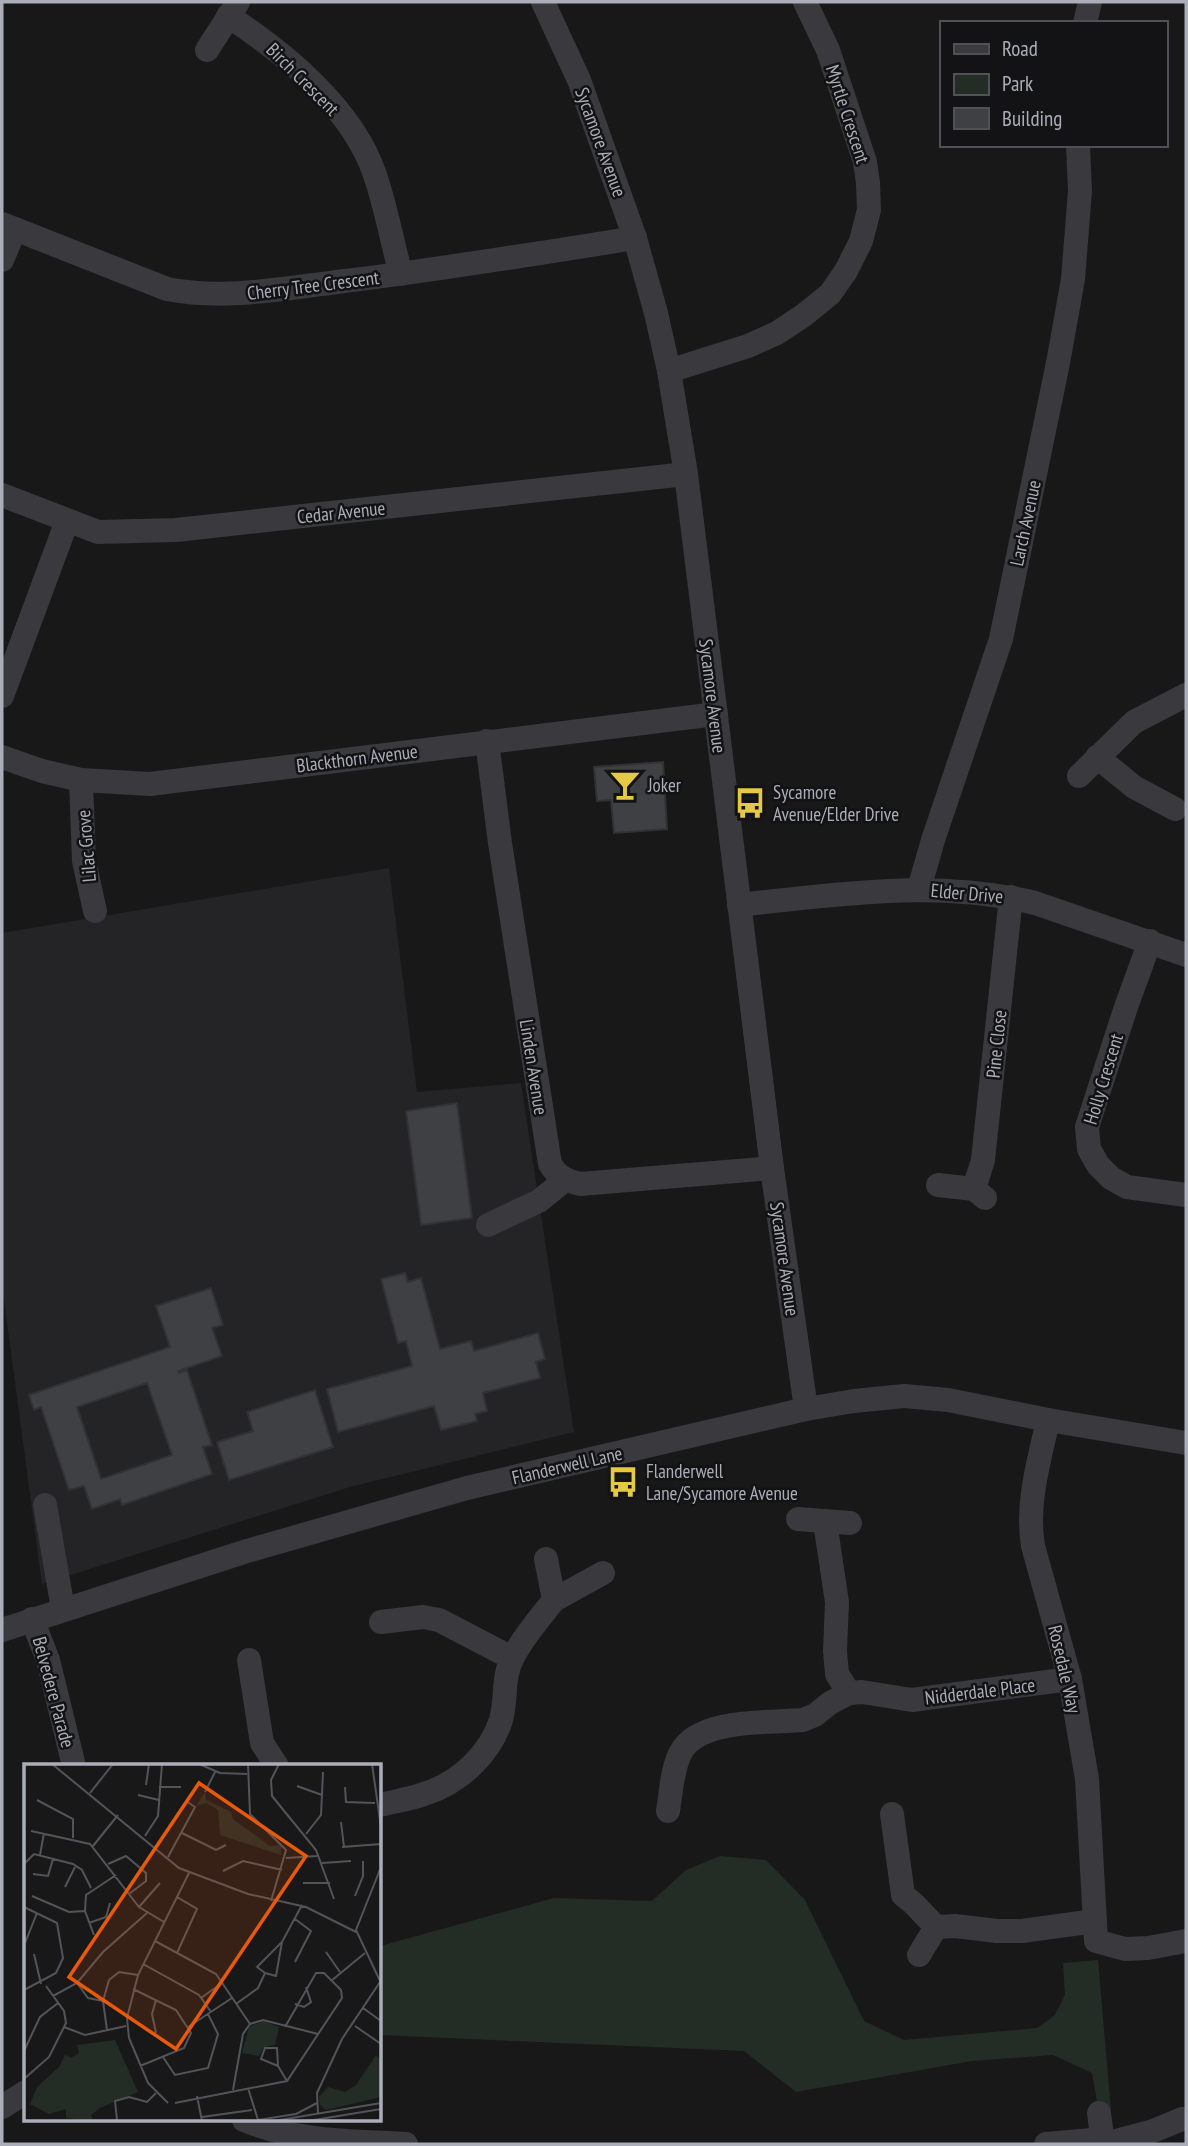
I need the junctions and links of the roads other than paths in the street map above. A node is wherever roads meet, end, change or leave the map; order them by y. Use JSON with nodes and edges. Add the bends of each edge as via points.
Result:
{"nodes":[{"id":1,"x":542,"y":2,"type":"edge"},
{"id":2,"x":805,"y":2,"type":"edge"},
{"id":3,"x":1090,"y":2,"type":"edge"},
{"id":4,"x":233,"y":9,"type":"edge"},
{"id":5,"x":1085,"y":21,"type":"edge"},
{"id":6,"x":207,"y":50,"type":"dead end"},
{"id":7,"x":1078,"y":147,"type":"edge"},
{"id":8,"x":8,"y":227,"type":"edge"},
{"id":9,"x":635,"y":238,"type":"junction"},
{"id":10,"x":2,"y":260,"type":"edge"},
{"id":11,"x":401,"y":274,"type":"junction"},
{"id":12,"x":669,"y":371,"type":"junction"},
{"id":13,"x":686,"y":474,"type":"junction"},
{"id":14,"x":2,"y":495,"type":"edge"},
{"id":15,"x":68,"y":521,"type":"junction"},
{"id":16,"x":1186,"y":695,"type":"edge"},
{"id":17,"x":2,"y":696,"type":"edge"},
{"id":18,"x":716,"y":713,"type":"junction"},
{"id":19,"x":487,"y":741,"type":"junction"},
{"id":20,"x":2,"y":757,"type":"edge"},
{"id":21,"x":1097,"y":757,"type":"junction"},
{"id":22,"x":1079,"y":776,"type":"dead end"},
{"id":23,"x":81,"y":780,"type":"junction"},
{"id":24,"x":1175,"y":809,"type":"dead end"},
{"id":25,"x":919,"y":889,"type":"junction"},
{"id":26,"x":1012,"y":897,"type":"junction"},
{"id":27,"x":739,"y":905,"type":"junction"},
{"id":28,"x":95,"y":911,"type":"dead end"},
{"id":29,"x":1150,"y":941,"type":"junction"},
{"id":30,"x":1186,"y":955,"type":"edge"},
{"id":31,"x":772,"y":1168,"type":"junction"},
{"id":32,"x":565,"y":1180,"type":"junction"},
{"id":33,"x":938,"y":1185,"type":"dead end"},
{"id":34,"x":1186,"y":1195,"type":"edge"},
{"id":35,"x":488,"y":1225,"type":"dead end"},
{"id":36,"x":806,"y":1409,"type":"junction"},
{"id":37,"x":1048,"y":1420,"type":"junction"},
{"id":38,"x":1186,"y":1443,"type":"edge"},
{"id":39,"x":45,"y":1505,"type":"dead end"},
{"id":40,"x":798,"y":1519,"type":"dead end"},
{"id":41,"x":825,"y":1521,"type":"junction"},
{"id":42,"x":850,"y":1523,"type":"dead end"},
{"id":43,"x":546,"y":1559,"type":"dead end"},
{"id":44,"x":603,"y":1573,"type":"dead end"},
{"id":45,"x":554,"y":1600,"type":"junction"},
{"id":46,"x":63,"y":1609,"type":"junction"},
{"id":47,"x":32,"y":1619,"type":"junction"},
{"id":48,"x":382,"y":1622,"type":"dead end"},
{"id":49,"x":2,"y":1630,"type":"edge"},
{"id":50,"x":512,"y":1658,"type":"junction"},
{"id":51,"x":249,"y":1660,"type":"dead end"},
{"id":52,"x":1070,"y":1679,"type":"junction"},
{"id":53,"x":849,"y":1693,"type":"junction"},
{"id":54,"x":74,"y":1764,"type":"edge"},
{"id":55,"x":276,"y":1764,"type":"edge"},
{"id":56,"x":382,"y":1804,"type":"edge"},
{"id":57,"x":668,"y":1811,"type":"dead end"},
{"id":58,"x":892,"y":1814,"type":"dead end"},
{"id":59,"x":1095,"y":1921,"type":"junction"},
{"id":60,"x":936,"y":1927,"type":"junction"},
{"id":61,"x":1186,"y":1941,"type":"edge"},
{"id":62,"x":919,"y":1955,"type":"dead end"},
{"id":63,"x":24,"y":2093,"type":"edge"},
{"id":64,"x":2,"y":2107,"type":"edge"},
{"id":65,"x":1099,"y":2113,"type":"dead end"},
{"id":66,"x":1185,"y":2113,"type":"edge"},
{"id":67,"x":250,"y":2122,"type":"edge"},
{"id":68,"x":1104,"y":2142,"type":"edge"},
{"id":69,"x":406,"y":2144,"type":"edge"},
{"id":70,"x":1046,"y":2144,"type":"edge"}],
"edges":[{"from":1,"to":9,"type":"street","name":"Sycamore Avenue","via":[[579,80]]},
{"from":2,"to":12,"type":"street","name":"Myrtle Crescent","via":[[828,50],[865,162],[869,210],[861,241],[830,294],[804,315],[748,346]]},
{"from":3,"to":5,"type":"street"},
{"from":4,"to":6,"type":"street","name":"Birch Crescent"},
{"from":4,"to":11,"type":"street","name":"Birch Crescent","via":[[306,76],[356,137],[375,174]]},
{"from":7,"to":25,"type":"street","name":"Larch Avenue","via":[[1080,191],[1073,279],[1001,639]]},
{"from":8,"to":10,"type":"street"},
{"from":8,"to":11,"type":"street","name":"Cherry Tree Crescent","via":[[167,289],[196,294],[239,294]]},
{"from":9,"to":11,"type":"street","name":"Cherry Tree Crescent"},
{"from":9,"to":12,"type":"street","name":"Sycamore Avenue"},
{"from":12,"to":13,"type":"street","name":"Sycamore Avenue"},
{"from":13,"to":15,"type":"street","name":"Cedar Avenue","via":[[176,530],[98,532]]},
{"from":13,"to":18,"type":"street","name":"Sycamore Avenue"},
{"from":14,"to":15,"type":"street","name":"Cedar Avenue"},
{"from":15,"to":17,"type":"street"},
{"from":16,"to":21,"type":"street","via":[[1133,722]]},
{"from":18,"to":19,"type":"street","name":"Blackthorn Avenue"},
{"from":18,"to":27,"type":"street","name":"Sycamore Avenue"},
{"from":19,"to":23,"type":"street","name":"Blackthorn Avenue","via":[[150,785]]},
{"from":19,"to":32,"type":"street","name":"Linden Avenue","via":[[550,1164]]},
{"from":20,"to":23,"type":"street","name":"Blackthorn Avenue"},
{"from":21,"to":22,"type":"street"},
{"from":21,"to":24,"type":"street","via":[[1134,788]]},
{"from":23,"to":28,"type":"street","name":"Lilac Grove","via":[[84,861]]},
{"from":25,"to":26,"type":"street","name":"Elder Drive"},
{"from":25,"to":27,"type":"street","name":"Elder Drive"},
{"from":26,"to":29,"type":"street","name":"Elder Drive"},
{"from":26,"to":33,"type":"street","name":"Pine Close","via":[[980,1194]]},
{"from":27,"to":31,"type":"street","name":"Sycamore Avenue"},
{"from":29,"to":30,"type":"street","name":"Elder Drive"},
{"from":29,"to":34,"type":"street","name":"Holly Crescent","via":[[1087,1127],[1089,1149],[1098,1166],[1127,1187]]},
{"from":31,"to":32,"type":"street","via":[[580,1184]]},
{"from":31,"to":36,"type":"street","name":"Sycamore Avenue"},
{"from":32,"to":35,"type":"street","via":[[539,1201]]},
{"from":36,"to":37,"type":"street","name":"Flanderwell Lane","via":[[904,1396]]},
{"from":36,"to":46,"type":"street","name":"Flanderwell Lane","via":[[467,1488]]},
{"from":37,"to":38,"type":"street","name":"Flanderwell Lane"},
{"from":37,"to":52,"type":"street","name":"Rosedale Way","via":[[1030,1528]]},
{"from":39,"to":46,"type":"street"},
{"from":40,"to":41,"type":"street"},
{"from":41,"to":42,"type":"street"},
{"from":41,"to":53,"type":"street","via":[[837,1602],[837,1674]]},
{"from":43,"to":45,"type":"street"},
{"from":44,"to":45,"type":"street"},
{"from":45,"to":50,"type":"street"},
{"from":46,"to":47,"type":"street","name":"Flanderwell Lane"},
{"from":47,"to":49,"type":"street","name":"Flanderwell Lane"},
{"from":47,"to":54,"type":"street","name":"Belvedere Parade","via":[[48,1660]]},
{"from":48,"to":50,"type":"street","via":[[423,1617],[439,1620]]},
{"from":50,"to":56,"type":"street","via":[[501,1718],[491,1744],[451,1781],[428,1793]]},
{"from":51,"to":55,"type":"street","via":[[262,1742]]},
{"from":52,"to":53,"type":"street","name":"Nidderdale Place","via":[[912,1700]]},
{"from":52,"to":59,"type":"street","name":"Rosedale Way","via":[[1087,1779]]},
{"from":53,"to":57,"type":"street","via":[[803,1720],[718,1726],[700,1733],[679,1754]]},
{"from":58,"to":60,"type":"street","via":[[903,1895]]},
{"from":59,"to":60,"type":"street","via":[[1022,1931]]},
{"from":59,"to":61,"type":"street","name":"Rosedale Way","via":[[1096,1941],[1125,1949]]},
{"from":60,"to":62,"type":"street"},
{"from":63,"to":64,"type":"street"},
{"from":65,"to":68,"type":"street"},
{"from":66,"to":68,"type":"street","via":[[1153,2131]]},
{"from":67,"to":69,"type":"street","via":[[312,2139]]},
{"from":68,"to":70,"type":"street"}]}
